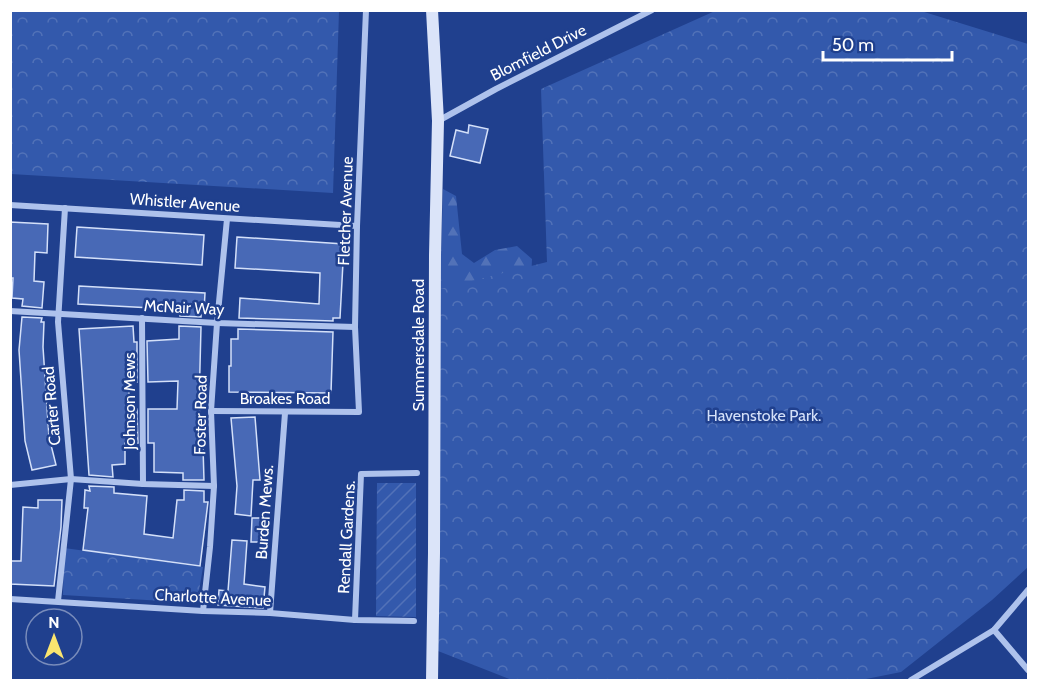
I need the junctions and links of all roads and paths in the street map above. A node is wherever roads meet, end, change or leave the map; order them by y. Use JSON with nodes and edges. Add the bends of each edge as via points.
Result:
{"nodes":[{"id":1,"x":366,"y":10,"type":"edge"},
{"id":2,"x":432,"y":10,"type":"edge"},
{"id":3,"x":652,"y":10,"type":"edge"},
{"id":4,"x":438,"y":121,"type":"junction"},
{"id":5,"x":10,"y":205,"type":"edge"},
{"id":6,"x":65,"y":208,"type":"junction"},
{"id":7,"x":227,"y":219,"type":"junction"},
{"id":8,"x":357,"y":226,"type":"junction"},
{"id":9,"x":10,"y":311,"type":"edge"},
{"id":10,"x":59,"y":314,"type":"junction"},
{"id":11,"x":142,"y":318,"type":"junction"},
{"id":12,"x":217,"y":323,"type":"junction"},
{"id":13,"x":355,"y":327,"type":"junction"},
{"id":14,"x":211,"y":411,"type":"junction"},
{"id":15,"x":285,"y":412,"type":"junction"},
{"id":16,"x":359,"y":412,"type":"joint"},
{"id":17,"x":417,"y":473,"type":"dead end"},
{"id":18,"x":71,"y":479,"type":"junction"},
{"id":19,"x":143,"y":484,"type":"junction"},
{"id":20,"x":10,"y":485,"type":"edge"},
{"id":21,"x":214,"y":486,"type":"junction"},
{"id":22,"x":1029,"y":590,"type":"edge"},
{"id":23,"x":10,"y":599,"type":"edge"},
{"id":24,"x":58,"y":602,"type":"junction"},
{"id":25,"x":203,"y":611,"type":"junction"},
{"id":26,"x":270,"y":613,"type":"junction"},
{"id":27,"x":355,"y":620,"type":"junction"},
{"id":28,"x":414,"y":621,"type":"dead end"},
{"id":29,"x":994,"y":630,"type":"junction"},
{"id":30,"x":1029,"y":669,"type":"edge"},
{"id":31,"x":432,"y":681,"type":"edge"},
{"id":32,"x":911,"y":681,"type":"edge"}],
"edges":[{"from":1,"to":8,"type":"street","name":"Fletcher Avenue"},
{"from":2,"to":4,"type":"street","name":"Summersdale Road"},
{"from":3,"to":4,"type":"street","name":"Blomfield Drive"},
{"from":4,"to":31,"type":"street","name":"Summersdale Road"},
{"from":5,"to":6,"type":"street","name":"Whistler Avenue"},
{"from":6,"to":7,"type":"street","name":"Whistler Avenue"},
{"from":6,"to":10,"type":"street","name":"Carter Road"},
{"from":7,"to":8,"type":"street","name":"Whistler Avenue"},
{"from":7,"to":12,"type":"street","name":"Foster Road"},
{"from":8,"to":13,"type":"street","name":"Fletcher Avenue"},
{"from":9,"to":10,"type":"street","name":"McNair Way"},
{"from":10,"to":11,"type":"street","name":"McNair Way"},
{"from":10,"to":18,"type":"street","name":"Carter Road"},
{"from":11,"to":12,"type":"street","name":"McNair Way"},
{"from":11,"to":19,"type":"street","name":"Johnson Mews"},
{"from":12,"to":13,"type":"street","name":"McNair Way"},
{"from":12,"to":14,"type":"street","name":"Foster Road"},
{"from":13,"to":16,"type":"street","name":"Fletcher Avenue"},
{"from":14,"to":15,"type":"street","name":"Broakes Road"},
{"from":14,"to":21,"type":"street","name":"Foster Road"},
{"from":15,"to":16,"type":"street","name":"Broakes Road"},
{"from":15,"to":26,"type":"street","name":"Burden Mews."},
{"from":17,"to":27,"type":"street","name":"Rendall Gardens.","via":[[361,474]]},
{"from":18,"to":19,"type":"street"},
{"from":18,"to":20,"type":"street"},
{"from":18,"to":24,"type":"street","name":"Carter Road"},
{"from":19,"to":21,"type":"street"},
{"from":21,"to":25,"type":"street","name":"Foster Road"},
{"from":22,"to":29,"type":"street"},
{"from":23,"to":24,"type":"street","name":"Charlotte Avenue"},
{"from":24,"to":25,"type":"street","name":"Charlotte Avenue"},
{"from":25,"to":26,"type":"street","name":"Charlotte Avenue"},
{"from":26,"to":27,"type":"street","name":"Charlotte Avenue"},
{"from":27,"to":28,"type":"street","name":"Charlotte Avenue"},
{"from":29,"to":30,"type":"street"},
{"from":29,"to":32,"type":"street"}]}
